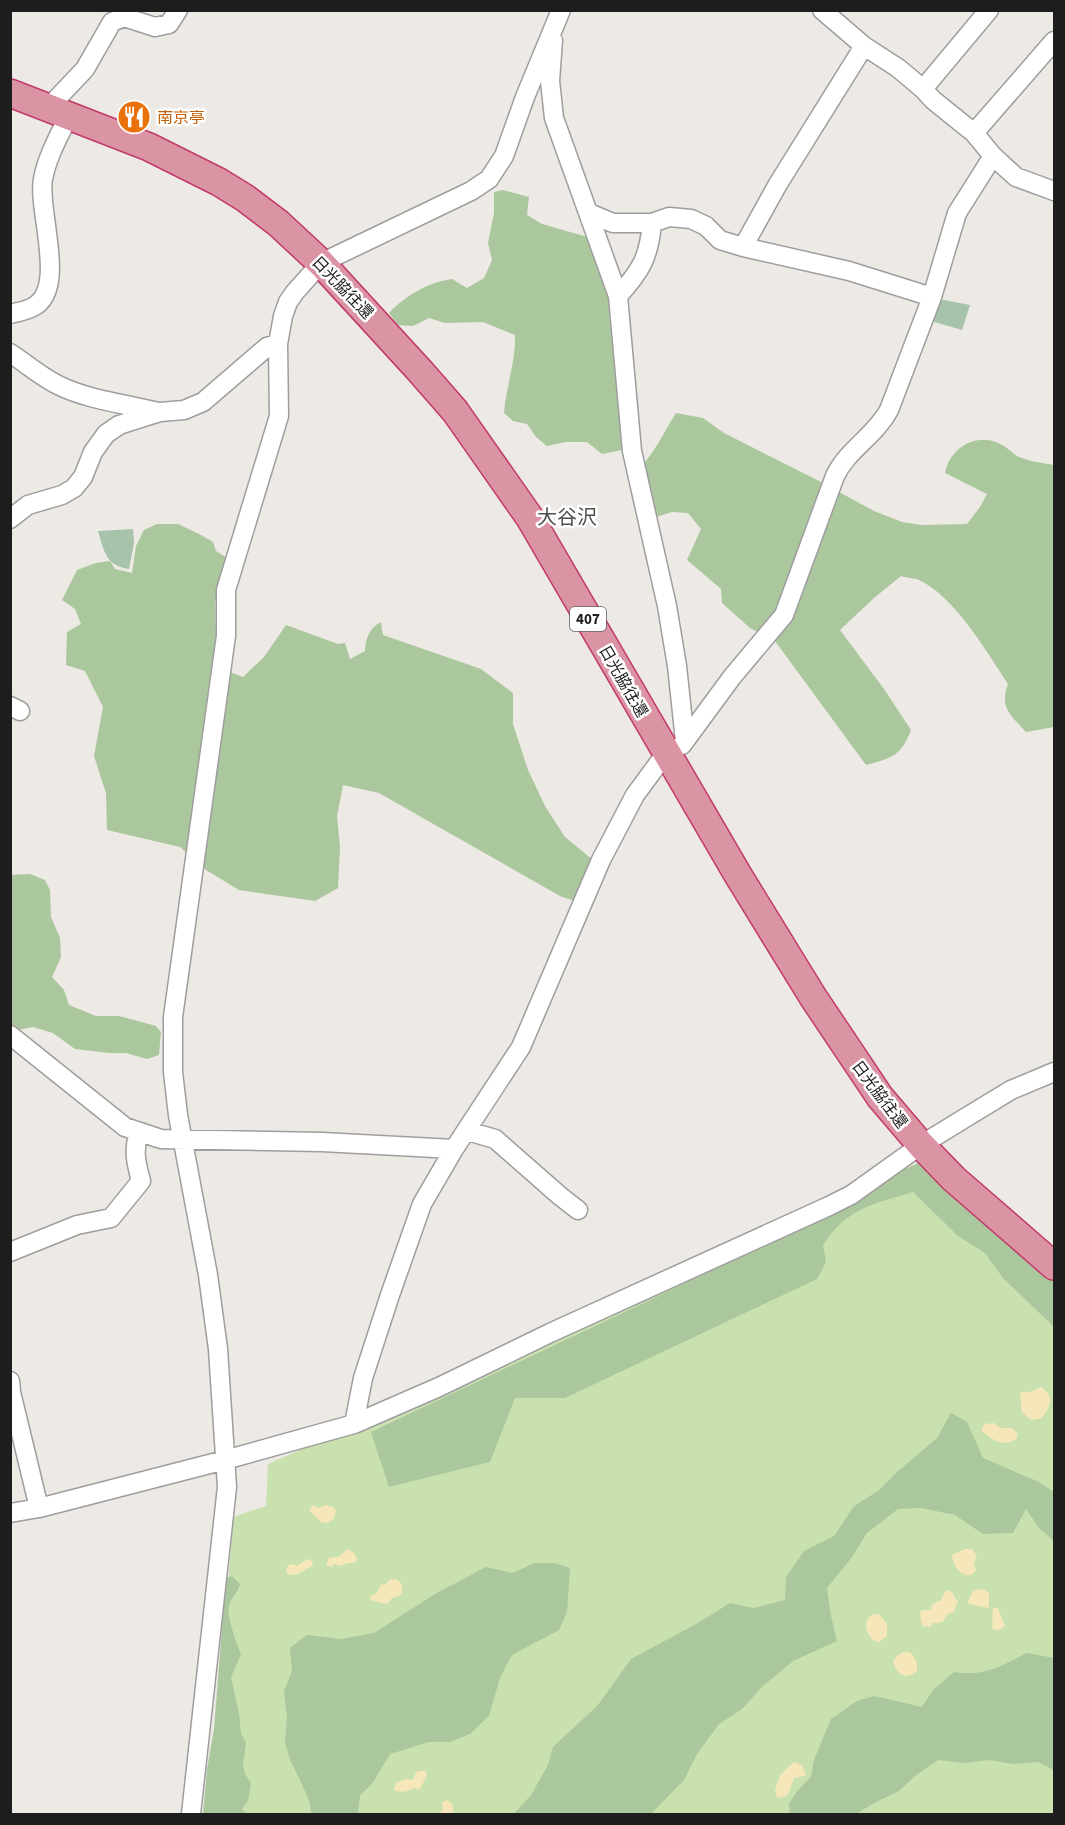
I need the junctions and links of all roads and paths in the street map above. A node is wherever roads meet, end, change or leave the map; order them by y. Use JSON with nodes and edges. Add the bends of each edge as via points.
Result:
{"nodes":[{"id":1,"x":178,"y":10,"type":"edge"},
{"id":2,"x":561,"y":10,"type":"edge"},
{"id":3,"x":822,"y":10,"type":"edge"},
{"id":4,"x":989,"y":10,"type":"edge"},
{"id":5,"x":553,"y":29,"type":"junction"},
{"id":6,"x":1054,"y":41,"type":"edge"},
{"id":7,"x":864,"y":46,"type":"junction"},
{"id":8,"x":923,"y":89,"type":"junction"},
{"id":9,"x":10,"y":93,"type":"edge"},
{"id":10,"x":59,"y":111,"type":"junction"},
{"id":11,"x":974,"y":133,"type":"junction"},
{"id":12,"x":993,"y":156,"type":"junction"},
{"id":13,"x":1054,"y":192,"type":"edge"},
{"id":14,"x":589,"y":213,"type":"junction"},
{"id":15,"x":652,"y":223,"type":"junction"},
{"id":16,"x":743,"y":248,"type":"junction"},
{"id":17,"x":321,"y":263,"type":"junction"},
{"id":18,"x":618,"y":296,"type":"junction"},
{"id":19,"x":932,"y":297,"type":"junction"},
{"id":20,"x":10,"y":314,"type":"edge"},
{"id":21,"x":278,"y":344,"type":"junction"},
{"id":22,"x":10,"y":353,"type":"edge"},
{"id":23,"x":160,"y":412,"type":"junction"},
{"id":24,"x":10,"y":519,"type":"edge"},
{"id":25,"x":674,"y":752,"type":"junction"},
{"id":26,"x":11,"y":1037,"type":"edge"},
{"id":27,"x":1054,"y":1072,"type":"edge"},
{"id":28,"x":468,"y":1131,"type":"junction"},
{"id":29,"x":139,"y":1132,"type":"junction"},
{"id":30,"x":182,"y":1140,"type":"junction"},
{"id":31,"x":921,"y":1145,"type":"junction"},
{"id":32,"x":454,"y":1149,"type":"junction"},
{"id":33,"x":578,"y":1210,"type":"dead end"},
{"id":34,"x":10,"y":1252,"type":"edge"},
{"id":35,"x":1054,"y":1266,"type":"edge"},
{"id":36,"x":10,"y":1381,"type":"edge"},
{"id":37,"x":354,"y":1424,"type":"junction"},
{"id":38,"x":225,"y":1460,"type":"junction"},
{"id":39,"x":39,"y":1508,"type":"junction"},
{"id":40,"x":10,"y":1513,"type":"edge"},
{"id":41,"x":191,"y":1815,"type":"edge"}],
"edges":[{"from":1,"to":10,"type":"street","via":[[169,24],[155,27],[124,17],[112,22]]},
{"from":2,"to":5,"type":"street"},
{"from":3,"to":7,"type":"street"},
{"from":4,"to":8,"type":"street"},
{"from":5,"to":14,"type":"street","via":[[550,81],[554,118]]},
{"from":5,"to":17,"type":"street","via":[[504,156],[489,179]]},
{"from":6,"to":11,"type":"street"},
{"from":7,"to":8,"type":"street"},
{"from":7,"to":16,"type":"street"},
{"from":8,"to":11,"type":"street"},
{"from":9,"to":10,"type":"highway","name":"日光脇往還","number":"407"},
{"from":10,"to":17,"type":"highway","name":"日光脇往還","number":"407","via":[[149,147],[219,182],[278,223]]},
{"from":10,"to":20,"type":"street","via":[[43,180],[51,256],[43,298],[33,307]]},
{"from":11,"to":12,"type":"street"},
{"from":12,"to":13,"type":"street","via":[[1016,177]]},
{"from":12,"to":19,"type":"street","via":[[957,213]]},
{"from":14,"to":15,"type":"street","via":[[613,223]]},
{"from":14,"to":18,"type":"street"},
{"from":15,"to":16,"type":"street","via":[[669,217],[692,219],[720,240]]},
{"from":15,"to":18,"type":"street","via":[[646,256]]},
{"from":16,"to":19,"type":"street","via":[[849,271]]},
{"from":17,"to":21,"type":"street","via":[[288,302]]},
{"from":17,"to":25,"type":"highway","name":"日光脇往還","number":"407","via":[[455,411],[483,448]]},
{"from":18,"to":25,"type":"street","via":[[632,452],[677,666]]},
{"from":19,"to":25,"type":"street","via":[[882,423],[841,462],[784,615]]},
{"from":21,"to":23,"type":"street","via":[[267,347],[203,402],[184,410]]},
{"from":21,"to":30,"type":"street","via":[[279,416],[226,590],[226,636],[173,1017],[173,1072]]},
{"from":22,"to":23,"type":"street","via":[[60,386]]},
{"from":23,"to":24,"type":"street","via":[[119,425],[106,434],[74,488],[28,505]]},
{"from":25,"to":28,"type":"street","via":[[636,795],[601,860],[521,1047]]},
{"from":25,"to":31,"type":"highway","name":"日光脇往還","number":"407","via":[[750,895],[858,1065]]},
{"from":26,"to":29,"type":"street","via":[[125,1127]]},
{"from":27,"to":31,"type":"street","via":[[1011,1090]]},
{"from":28,"to":32,"type":"street"},
{"from":28,"to":33,"type":"street","via":[[495,1138]]},
{"from":29,"to":30,"type":"street"},
{"from":29,"to":34,"type":"street","via":[[135,1159],[141,1181],[111,1218],[77,1225]]},
{"from":30,"to":32,"type":"street"},
{"from":30,"to":38,"type":"street","via":[[215,1322]]},
{"from":31,"to":35,"type":"highway","name":"日光脇往還","number":"407"},
{"from":31,"to":37,"type":"street","via":[[829,1206]]},
{"from":32,"to":37,"type":"street","via":[[418,1214],[363,1378]]},
{"from":36,"to":39,"type":"street"},
{"from":37,"to":38,"type":"street"},
{"from":38,"to":39,"type":"street"},
{"from":38,"to":41,"type":"street","via":[[227,1487]]},
{"from":39,"to":40,"type":"street"}]}
